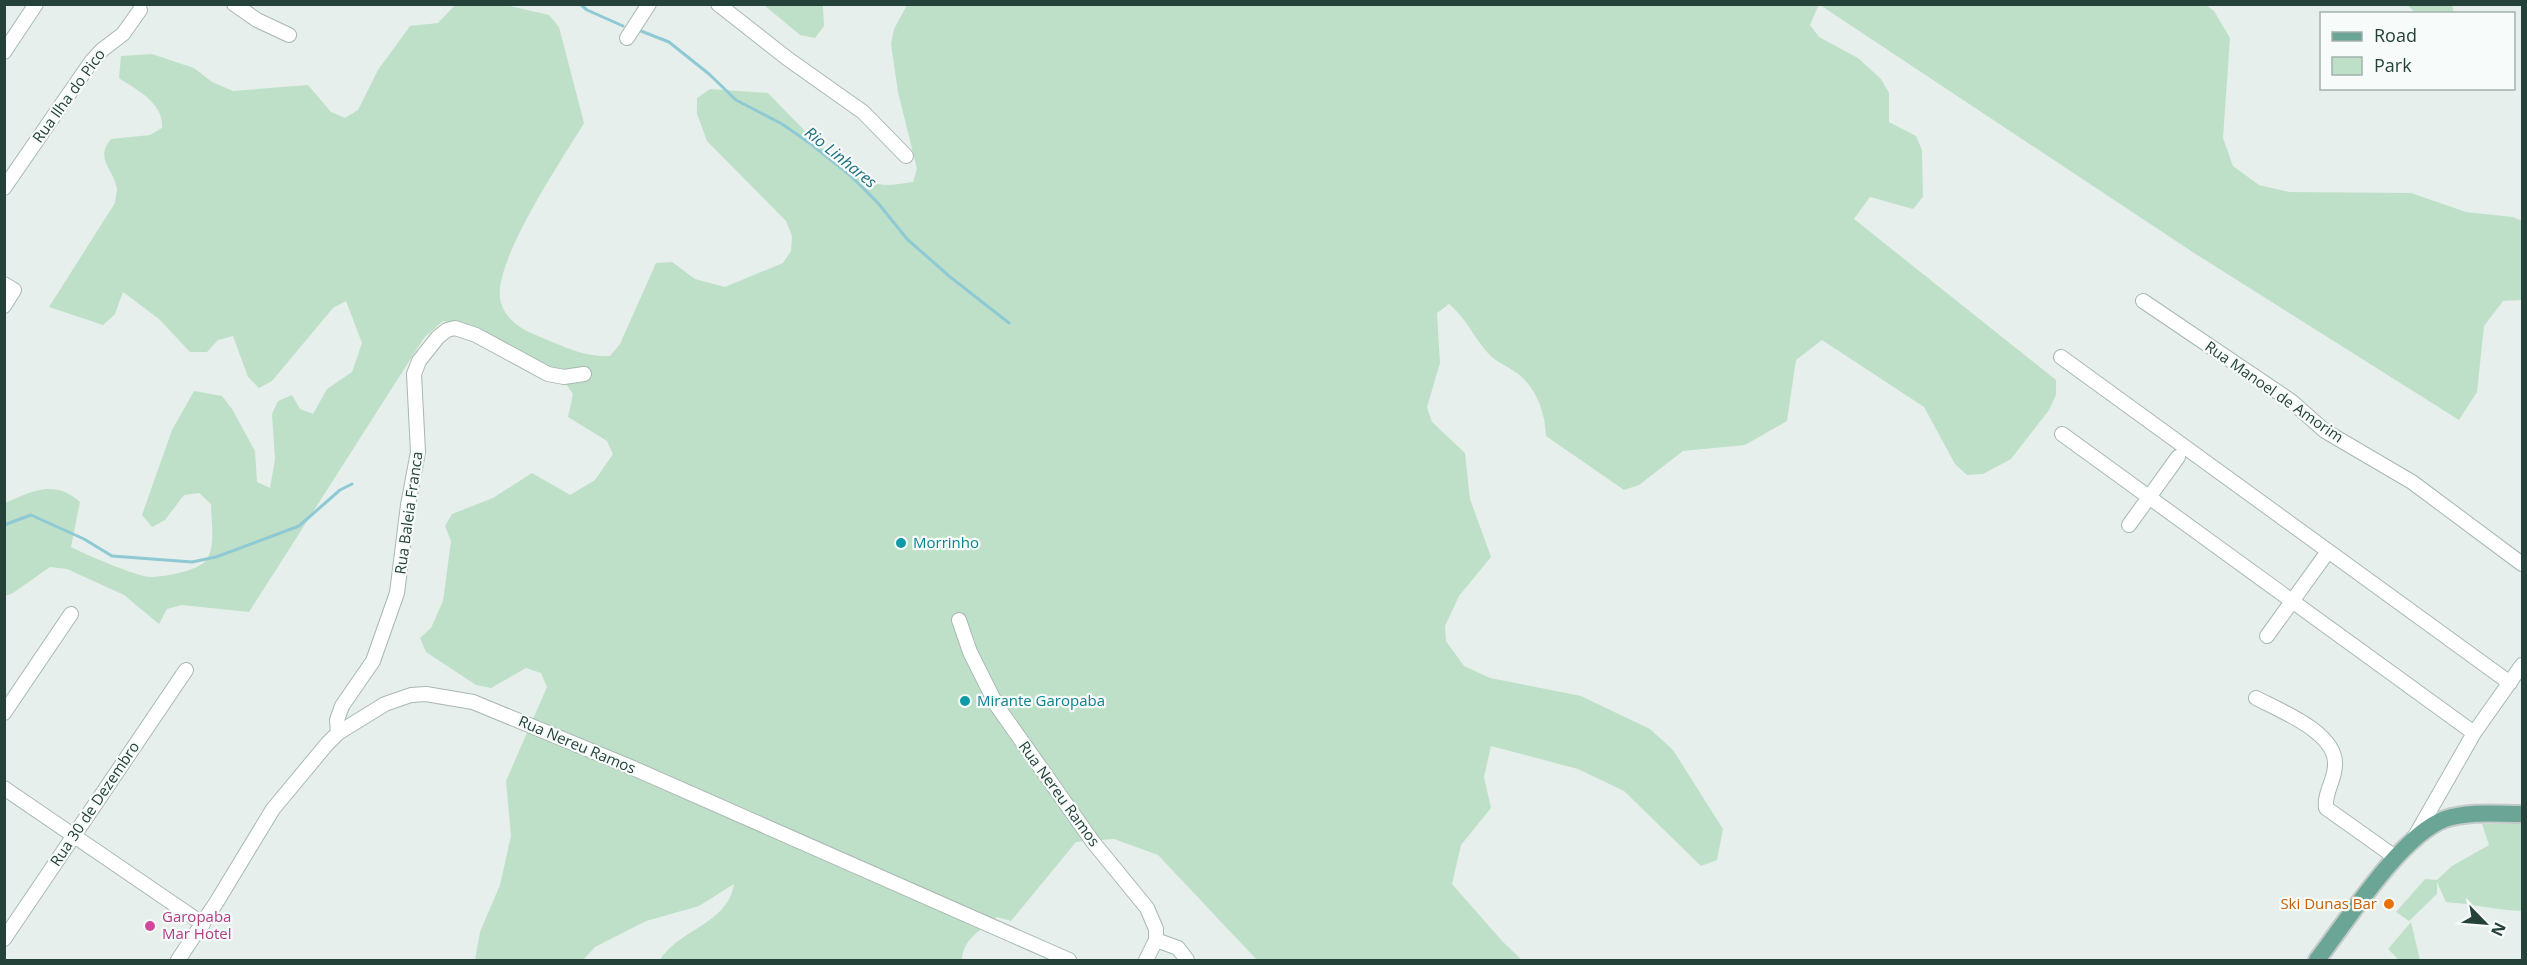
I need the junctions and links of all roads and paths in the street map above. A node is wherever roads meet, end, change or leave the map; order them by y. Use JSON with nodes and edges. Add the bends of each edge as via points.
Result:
{"nodes":[{"id":1,"x":36,"y":4,"type":"edge"},
{"id":2,"x":234,"y":4,"type":"edge"},
{"id":3,"x":649,"y":4,"type":"edge"},
{"id":4,"x":718,"y":4,"type":"edge"},
{"id":5,"x":140,"y":10,"type":"dead end"},
{"id":6,"x":289,"y":35,"type":"dead end"},
{"id":7,"x":627,"y":38,"type":"dead end"},
{"id":8,"x":4,"y":51,"type":"edge"},
{"id":9,"x":906,"y":156,"type":"dead end"},
{"id":10,"x":4,"y":188,"type":"edge"},
{"id":11,"x":9,"y":287,"type":"edge"},
{"id":12,"x":2143,"y":302,"type":"dead end"},
{"id":13,"x":4,"y":306,"type":"edge"},
{"id":14,"x":2061,"y":357,"type":"dead end"},
{"id":15,"x":584,"y":374,"type":"dead end"},
{"id":16,"x":2062,"y":434,"type":"dead end"},
{"id":17,"x":2178,"y":457,"type":"dead end"},
{"id":18,"x":2149,"y":497,"type":"junction"},
{"id":19,"x":2129,"y":525,"type":"dead end"},
{"id":20,"x":2324,"y":557,"type":"dead end"},
{"id":21,"x":2523,"y":564,"type":"edge"},
{"id":22,"x":2292,"y":601,"type":"junction"},
{"id":23,"x":70,"y":615,"type":"dead end"},
{"id":24,"x":959,"y":620,"type":"dead end"},
{"id":25,"x":2267,"y":636,"type":"dead end"},
{"id":26,"x":2523,"y":665,"type":"edge"},
{"id":27,"x":186,"y":670,"type":"dead end"},
{"id":28,"x":2510,"y":683,"type":"junction"},
{"id":29,"x":2256,"y":698,"type":"dead end"},
{"id":30,"x":4,"y":713,"type":"edge"},
{"id":31,"x":338,"y":733,"type":"junction"},
{"id":32,"x":2474,"y":733,"type":"junction"},
{"id":33,"x":4,"y":788,"type":"edge"},
{"id":34,"x":2434,"y":802,"type":"junction"},
{"id":35,"x":2523,"y":814,"type":"edge"},
{"id":36,"x":2456,"y":816,"type":"junction"},
{"id":37,"x":74,"y":836,"type":"junction"},
{"id":38,"x":2413,"y":838,"type":"junction"},
{"id":39,"x":2396,"y":857,"type":"junction"},
{"id":40,"x":203,"y":924,"type":"junction"},
{"id":41,"x":5,"y":938,"type":"edge"},
{"id":42,"x":1156,"y":940,"type":"junction"},
{"id":43,"x":178,"y":960,"type":"edge"},
{"id":44,"x":1069,"y":960,"type":"edge"},
{"id":45,"x":1146,"y":960,"type":"edge"},
{"id":46,"x":1187,"y":960,"type":"edge"},
{"id":47,"x":2317,"y":960,"type":"edge"}],
"edges":[{"from":1,"to":8,"type":"street"},
{"from":2,"to":6,"type":"street","via":[[256,20]]},
{"from":3,"to":7,"type":"street"},
{"from":4,"to":9,"type":"street","via":[[863,112]]},
{"from":5,"to":10,"type":"street","name":"Rua Ilha do Pico","via":[[123,34],[91,62]]},
{"from":11,"to":13,"type":"street"},
{"from":12,"to":21,"type":"street","name":"Rua Manoel de Amorim","via":[[2291,401],[2325,431],[2412,482]]},
{"from":14,"to":28,"type":"street"},
{"from":15,"to":31,"type":"street","name":"Rua Baleia Franca","via":[[548,374],[476,335],[455,328],[438,337],[419,361],[414,374],[418,452],[397,593],[373,661],[342,706]]},
{"from":16,"to":18,"type":"street"},
{"from":17,"to":18,"type":"street"},
{"from":18,"to":19,"type":"street"},
{"from":18,"to":22,"type":"street"},
{"from":20,"to":22,"type":"street"},
{"from":22,"to":25,"type":"street"},
{"from":22,"to":32,"type":"street"},
{"from":23,"to":30,"type":"street"},
{"from":24,"to":42,"type":"street","name":"Rua Nereu Ramos","via":[[989,693],[1092,842],[1147,908]]},
{"from":26,"to":28,"type":"street"},
{"from":27,"to":37,"type":"street","name":"Rua 30 de Dezembro"},
{"from":28,"to":32,"type":"street"},
{"from":29,"to":39,"type":"street","via":[[2305,723],[2327,743],[2335,763],[2326,808]]},
{"from":31,"to":40,"type":"street","name":"Rua Nereu Ramos","via":[[273,810]]},
{"from":31,"to":44,"type":"street","name":"Rua Nereu Ramos","via":[[397,699],[426,694],[464,699],[633,768]]},
{"from":32,"to":34,"type":"street"},
{"from":33,"to":37,"type":"street"},
{"from":34,"to":36,"type":"street"},
{"from":34,"to":38,"type":"street"},
{"from":35,"to":36,"type":"main road"},
{"from":36,"to":38,"type":"main road"},
{"from":37,"to":40,"type":"street"},
{"from":37,"to":41,"type":"street","name":"Rua 30 de Dezembro"},
{"from":38,"to":39,"type":"main road"},
{"from":39,"to":47,"type":"main road"},
{"from":40,"to":43,"type":"street","name":"Rua Nereu Ramos"},
{"from":42,"to":45,"type":"street"},
{"from":42,"to":46,"type":"street","via":[[1178,948]]}]}
